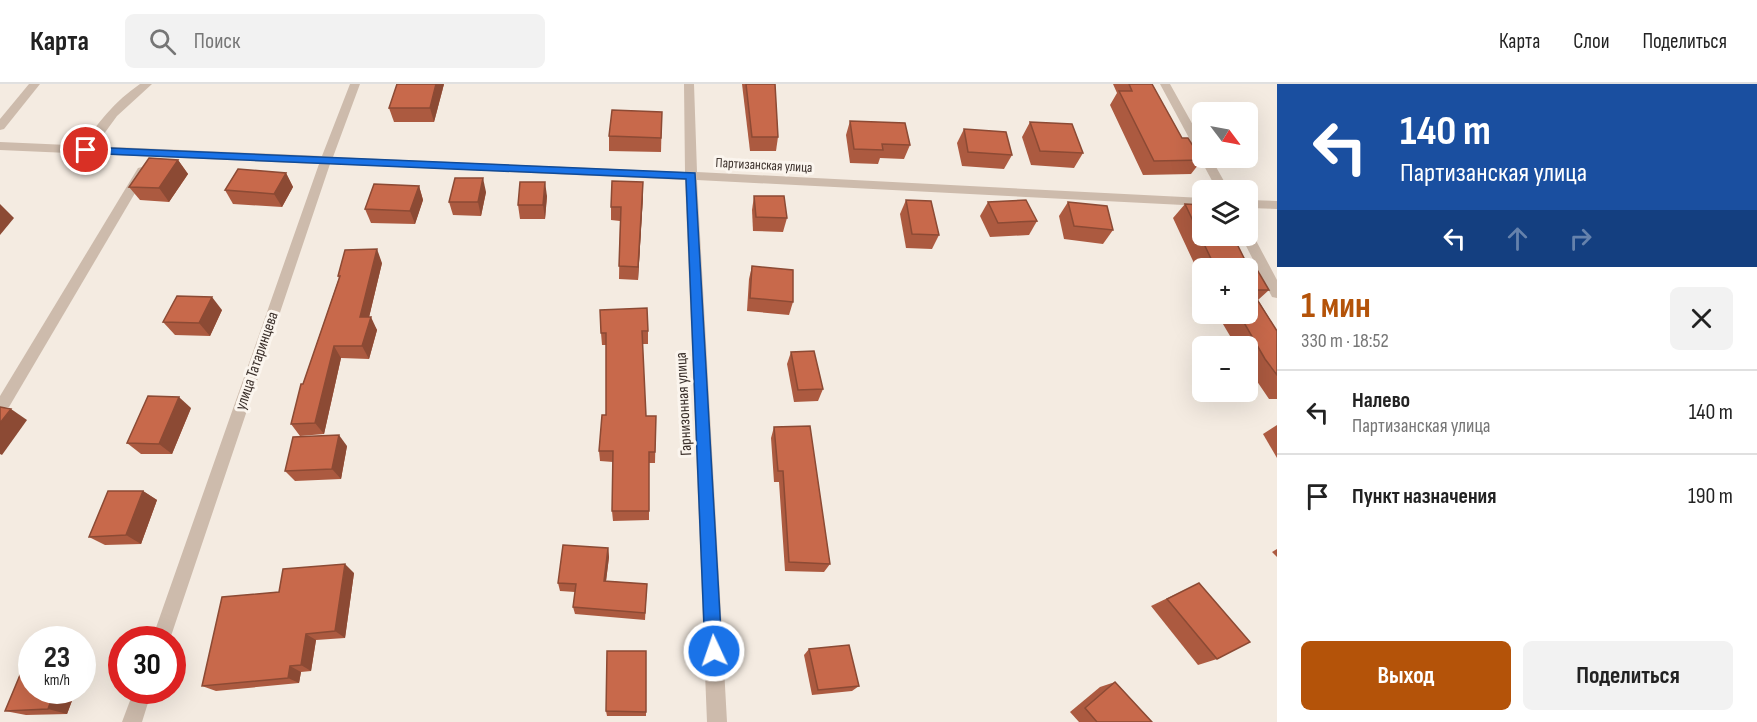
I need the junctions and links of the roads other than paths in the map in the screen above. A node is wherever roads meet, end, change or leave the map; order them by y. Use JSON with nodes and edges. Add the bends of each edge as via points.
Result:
{"nodes":[{"id":1,"x":35,"y":84,"type":"edge"},
{"id":2,"x":147,"y":84,"type":"edge"},
{"id":3,"x":355,"y":84,"type":"edge"},
{"id":4,"x":689,"y":84,"type":"edge"},
{"id":5,"x":1165,"y":84,"type":"edge"},
{"id":6,"x":0,"y":126,"type":"edge"},
{"id":7,"x":1192,"y":134,"type":"edge"},
{"id":8,"x":0,"y":147,"type":"edge"},
{"id":9,"x":86,"y":150,"type":"junction"},
{"id":10,"x":152,"y":153,"type":"junction"},
{"id":11,"x":326,"y":160,"type":"junction"},
{"id":12,"x":691,"y":176,"type":"junction"},
{"id":13,"x":1192,"y":201,"type":"edge"},
{"id":14,"x":1258,"y":204,"type":"edge"},
{"id":15,"x":1277,"y":205,"type":"edge"},
{"id":16,"x":1252,"y":246,"type":"edge"},
{"id":17,"x":1277,"y":293,"type":"edge"},
{"id":18,"x":4,"y":403,"type":"dead end"},
{"id":19,"x":165,"y":626,"type":"edge"},
{"id":20,"x":138,"y":704,"type":"edge"},
{"id":21,"x":132,"y":722,"type":"edge"},
{"id":22,"x":717,"y":722,"type":"edge"}],
"edges":[{"from":1,"to":6,"type":"street"},
{"from":2,"to":9,"type":"street","via":[[118,108]]},
{"from":3,"to":11,"type":"street","name":"улица Татаринцева"},
{"from":4,"to":12,"type":"street","name":"Гарнизонная улица"},
{"from":5,"to":7,"type":"street"},
{"from":8,"to":9,"type":"street","name":"Партизанская улица"},
{"from":9,"to":10,"type":"street","name":"Партизанская улица"},
{"from":10,"to":11,"type":"street","name":"Партизанская улица"},
{"from":10,"to":18,"type":"street"},
{"from":11,"to":12,"type":"street","name":"Партизанская улица"},
{"from":11,"to":19,"type":"street","name":"улица Татаринцева"},
{"from":12,"to":13,"type":"street","name":"Партизанская улица"},
{"from":12,"to":22,"type":"street","name":"Гарнизонная улица"},
{"from":14,"to":15,"type":"street"},
{"from":16,"to":17,"type":"street"},
{"from":20,"to":21,"type":"street"}]}
